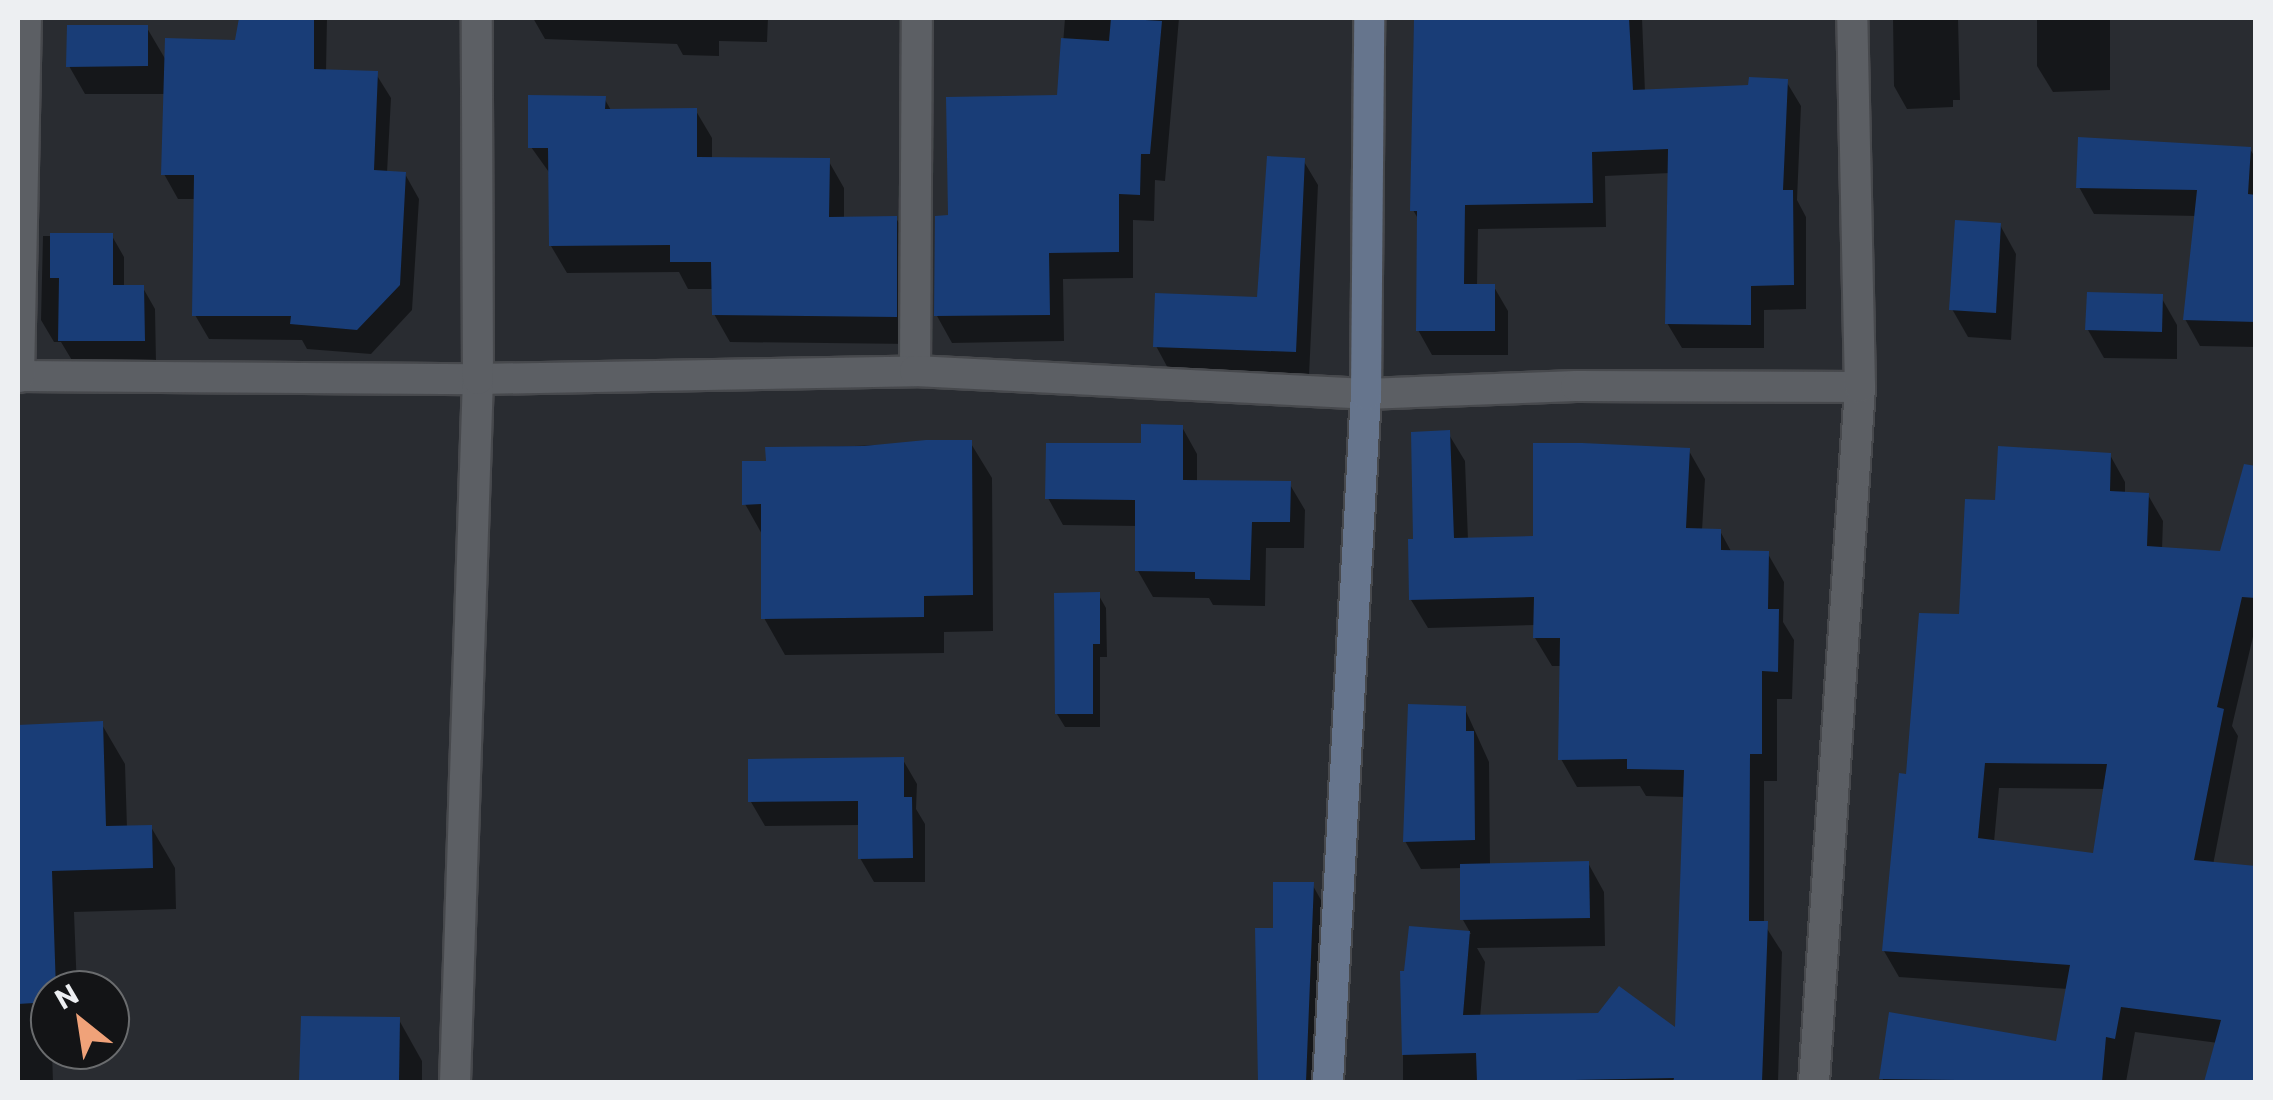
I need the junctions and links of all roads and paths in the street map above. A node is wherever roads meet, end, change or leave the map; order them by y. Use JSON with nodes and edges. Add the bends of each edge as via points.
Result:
{"nodes":[{"id":1,"x":26,"y":18,"type":"edge"},
{"id":2,"x":477,"y":18,"type":"edge"},
{"id":3,"x":917,"y":18,"type":"edge"},
{"id":4,"x":1369,"y":18,"type":"edge"},
{"id":5,"x":1852,"y":18,"type":"edge"},
{"id":6,"x":914,"y":371,"type":"junction"},
{"id":7,"x":18,"y":376,"type":"edge"},
{"id":8,"x":478,"y":378,"type":"junction"},
{"id":9,"x":1860,"y":388,"type":"junction"},
{"id":10,"x":1366,"y":394,"type":"junction"},
{"id":11,"x":454,"y":1082,"type":"edge"},
{"id":12,"x":1328,"y":1082,"type":"edge"},
{"id":13,"x":1814,"y":1082,"type":"edge"}],
"edges":[{"from":1,"to":7,"type":"street"},
{"from":2,"to":8,"type":"street"},
{"from":3,"to":6,"type":"street"},
{"from":4,"to":10,"type":"street"},
{"from":5,"to":9,"type":"street"},
{"from":6,"to":8,"type":"street"},
{"from":6,"to":10,"type":"street"},
{"from":7,"to":8,"type":"street"},
{"from":8,"to":11,"type":"street"},
{"from":9,"to":10,"type":"street","via":[[1576,386]]},
{"from":9,"to":13,"type":"street"},
{"from":10,"to":12,"type":"street"}]}
